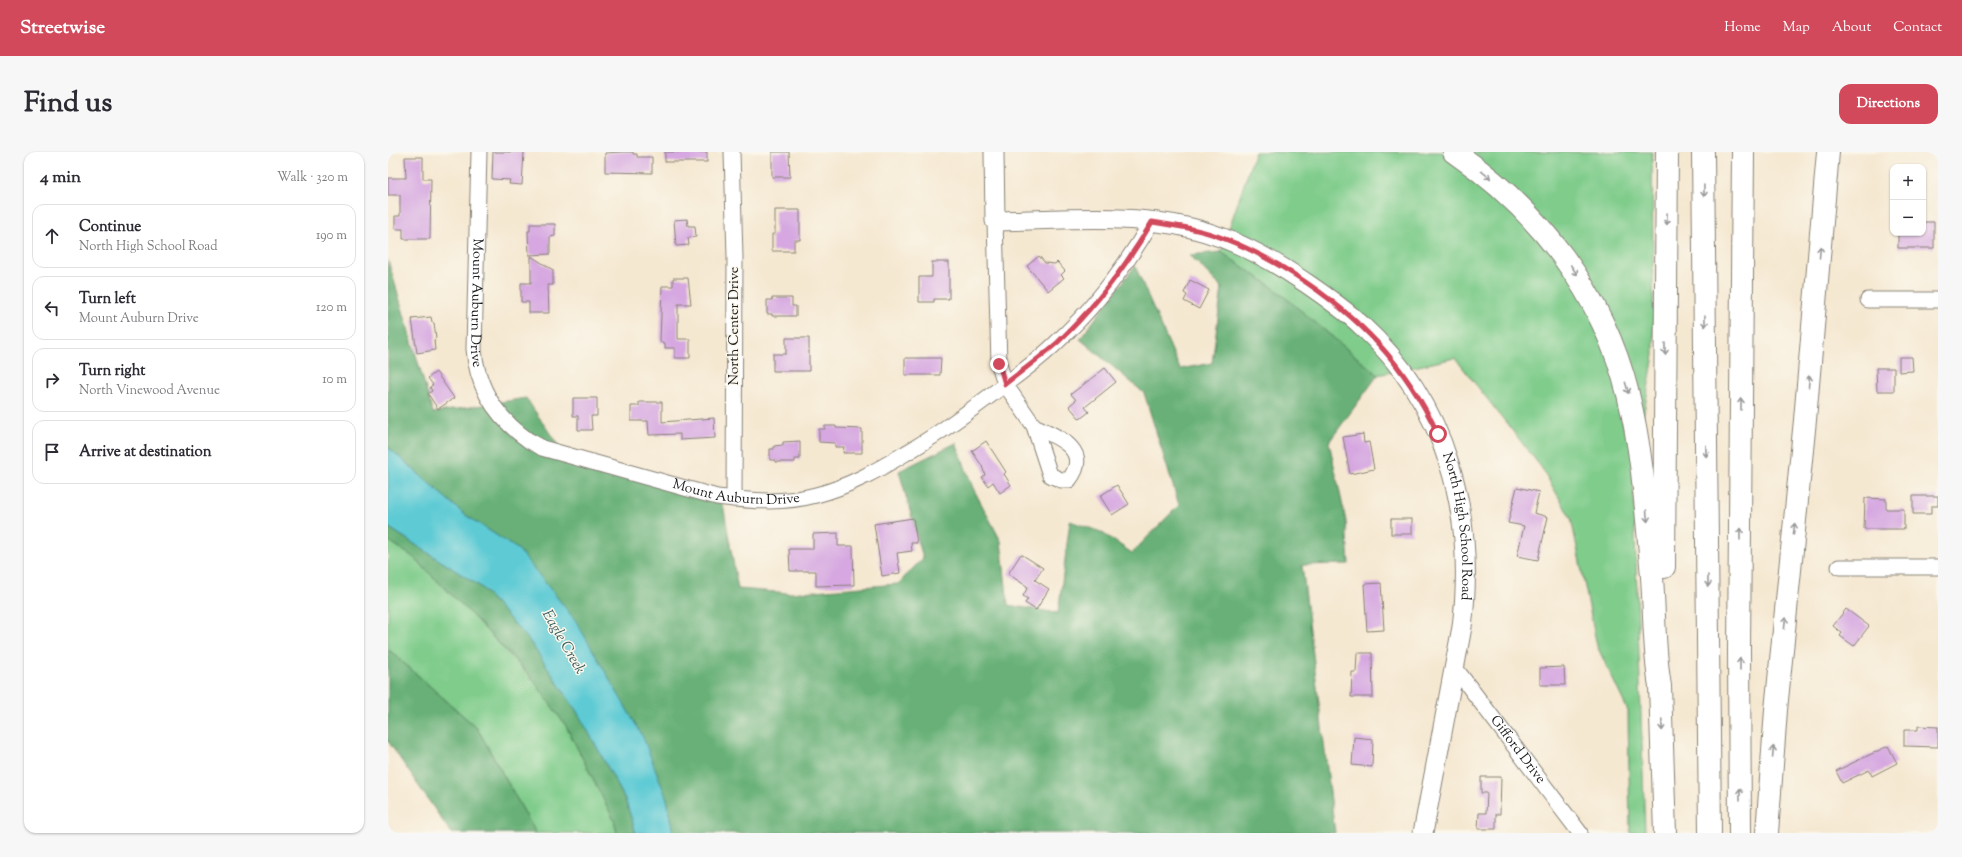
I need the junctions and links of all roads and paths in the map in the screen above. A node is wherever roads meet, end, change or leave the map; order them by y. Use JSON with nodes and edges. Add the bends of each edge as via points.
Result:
{"nodes":[{"id":1,"x":479,"y":152,"type":"edge"},
{"id":2,"x":732,"y":152,"type":"edge"},
{"id":3,"x":994,"y":152,"type":"edge"},
{"id":4,"x":1454,"y":152,"type":"edge"},
{"id":5,"x":1667,"y":152,"type":"edge"},
{"id":6,"x":1703,"y":152,"type":"edge"},
{"id":7,"x":1743,"y":152,"type":"edge"},
{"id":8,"x":1828,"y":152,"type":"edge"},
{"id":9,"x":995,"y":221,"type":"junction"},
{"id":10,"x":1152,"y":222,"type":"junction"},
{"id":11,"x":1868,"y":300,"type":"dead end"},
{"id":12,"x":1938,"y":300,"type":"edge"},
{"id":13,"x":1005,"y":384,"type":"junction"},
{"id":14,"x":1034,"y":426,"type":"dead end"},
{"id":15,"x":734,"y":500,"type":"junction"},
{"id":16,"x":1839,"y":567,"type":"dead end"},
{"id":17,"x":1938,"y":567,"type":"edge"},
{"id":18,"x":1454,"y":668,"type":"junction"},
{"id":19,"x":1660,"y":686,"type":"junction"},
{"id":20,"x":1423,"y":833,"type":"edge"},
{"id":21,"x":1580,"y":833,"type":"edge"},
{"id":22,"x":1665,"y":833,"type":"edge"},
{"id":23,"x":1710,"y":833,"type":"edge"},
{"id":24,"x":1740,"y":833,"type":"edge"},
{"id":25,"x":1767,"y":833,"type":"edge"}],
"edges":[{"from":1,"to":15,"type":"street","name":"Mount Auburn Drive","via":[[474,349],[478,374],[492,404],[508,423],[529,441],[542,448]]},
{"from":2,"to":15,"type":"street","name":"North Center Drive","via":[[735,257]]},
{"from":3,"to":9,"type":"street"},
{"from":4,"to":19,"type":"highway","one_way":true,"via":[[1500,187],[1562,253],[1594,303],[1618,359],[1633,414],[1640,458],[1653,583],[1656,662]]},
{"from":5,"to":19,"type":"highway","one_way":true,"via":[[1664,663]]},
{"from":6,"to":23,"type":"highway","one_way":true},
{"from":24,"to":7,"type":"highway","one_way":true},
{"from":25,"to":8,"type":"highway","one_way":true,"via":[[1776,710],[1806,420]]},
{"from":9,"to":10,"type":"street","name":"North High School Road","via":[[1118,219]]},
{"from":9,"to":13,"type":"street","via":[[999,364]]},
{"from":10,"to":13,"type":"street","name":"Mount Auburn Drive","via":[[1123,267],[1082,317],[1049,350]]},
{"from":10,"to":18,"type":"street","name":"North High School Road","via":[[1191,228],[1225,239],[1276,263],[1336,303],[1362,326],[1386,351],[1412,385],[1446,454],[1462,515],[1466,550],[1466,599]]},
{"from":11,"to":12,"type":"street"},
{"from":13,"to":14,"type":"street"},
{"from":13,"to":15,"type":"street","name":"Mount Auburn Drive","via":[[944,429],[885,465],[844,486],[815,496],[785,501]]},
{"from":16,"to":17,"type":"street"},
{"from":18,"to":20,"type":"street","name":"North High School Road"},
{"from":18,"to":21,"type":"street","name":"Gifford Drive"},
{"from":19,"to":22,"type":"highway","one_way":true}]}
